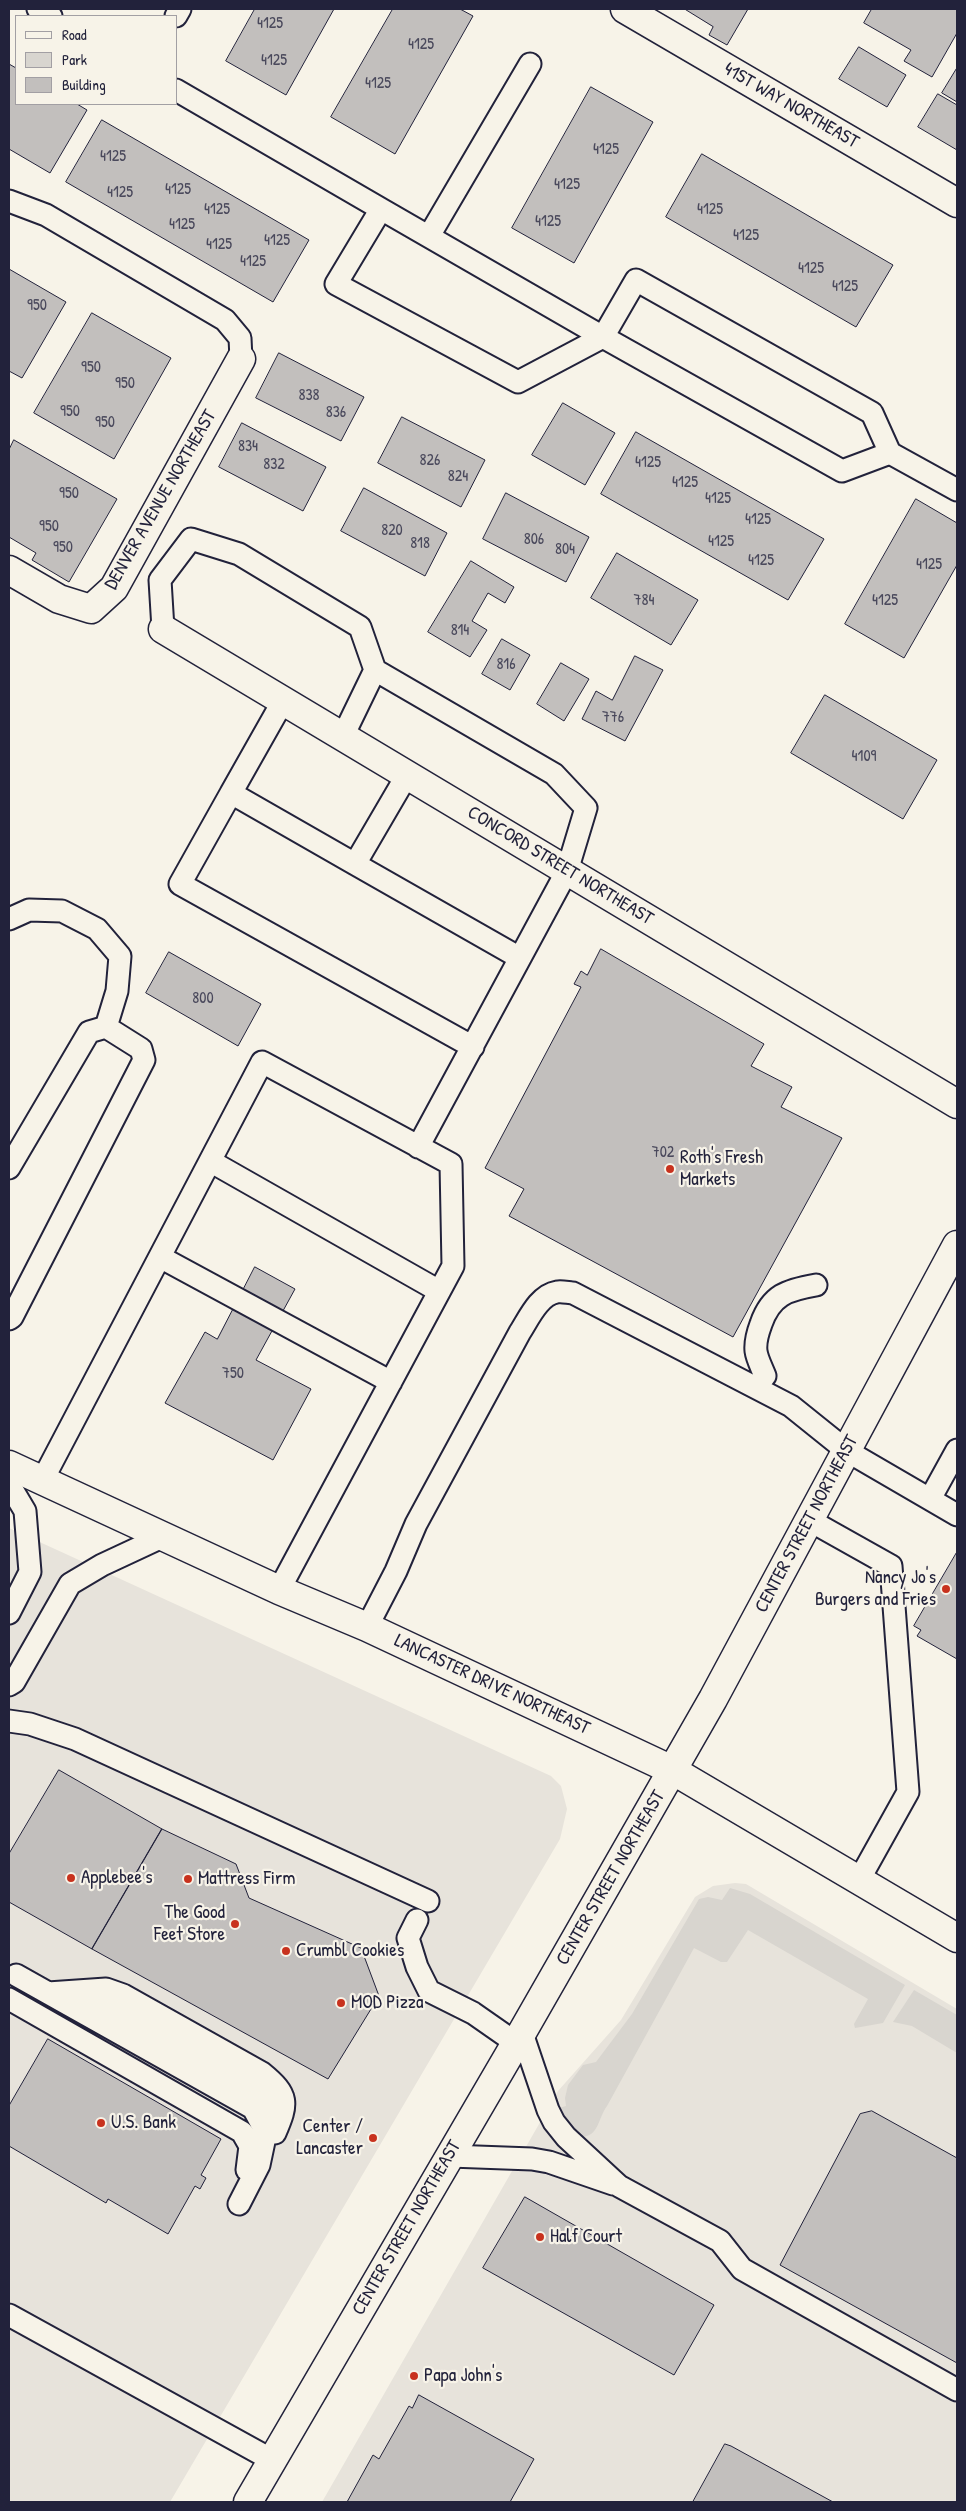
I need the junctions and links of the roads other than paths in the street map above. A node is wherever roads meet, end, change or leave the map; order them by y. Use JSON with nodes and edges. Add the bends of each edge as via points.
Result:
{"nodes":[{"id":1,"x":38,"y":9,"type":"edge"},
{"id":2,"x":624,"y":9,"type":"edge"},
{"id":3,"x":49,"y":15,"type":"edge"},
{"id":4,"x":530,"y":64,"type":"dead end"},
{"id":5,"x":178,"y":91,"type":"edge"},
{"id":6,"x":9,"y":201,"type":"edge"},
{"id":7,"x":957,"y":203,"type":"edge"},
{"id":8,"x":381,"y":209,"type":"junction"},
{"id":9,"x":429,"y":236,"type":"junction"},
{"id":10,"x":603,"y":337,"type":"junction"},
{"id":11,"x":241,"y":359,"type":"joint"},
{"id":12,"x":890,"y":453,"type":"junction"},
{"id":13,"x":957,"y":490,"type":"edge"},
{"id":14,"x":9,"y":570,"type":"edge"},
{"id":15,"x":163,"y":629,"type":"joint"},
{"id":16,"x":375,"y":670,"type":"junction"},
{"id":17,"x":283,"y":701,"type":"junction"},
{"id":18,"x":343,"y":736,"type":"junction"},
{"id":19,"x":407,"y":775,"type":"junction"},
{"id":20,"x":231,"y":793,"type":"junction"},
{"id":21,"x":355,"y":864,"type":"junction"},
{"id":22,"x":567,"y":871,"type":"junction"},
{"id":23,"x":9,"y":919,"type":"edge"},
{"id":24,"x":520,"y":958,"type":"junction"},
{"id":25,"x":106,"y":1027,"type":"junction"},
{"id":26,"x":472,"y":1047,"type":"junction"},
{"id":27,"x":957,"y":1104,"type":"edge"},
{"id":28,"x":418,"y":1147,"type":"junction"},
{"id":29,"x":210,"y":1161,"type":"junction"},
{"id":30,"x":9,"y":1168,"type":"edge"},
{"id":31,"x":957,"y":1245,"type":"edge"},
{"id":32,"x":160,"y":1257,"type":"junction"},
{"id":33,"x":816,"y":1285,"type":"dead end"},
{"id":34,"x":439,"y":1291,"type":"junction"},
{"id":35,"x":9,"y":1319,"type":"edge"},
{"id":36,"x":765,"y":1376,"type":"dead end"},
{"id":37,"x":391,"y":1382,"type":"junction"},
{"id":38,"x":957,"y":1450,"type":"edge"},
{"id":39,"x":847,"y":1451,"type":"junction"},
{"id":40,"x":9,"y":1465,"type":"edge"},
{"id":41,"x":42,"y":1481,"type":"junction"},
{"id":42,"x":9,"y":1484,"type":"edge"},
{"id":43,"x":930,"y":1499,"type":"junction"},
{"id":44,"x":957,"y":1515,"type":"edge"},
{"id":45,"x":810,"y":1520,"type":"junction"},
{"id":46,"x":162,"y":1537,"type":"junction"},
{"id":47,"x":280,"y":1590,"type":"junction"},
{"id":48,"x":9,"y":1614,"type":"edge"},
{"id":49,"x":367,"y":1627,"type":"junction"},
{"id":50,"x":9,"y":1685,"type":"edge"},
{"id":51,"x":9,"y":1721,"type":"edge"},
{"id":52,"x":672,"y":1770,"type":"junction"},
{"id":53,"x":859,"y":1880,"type":"junction"},
{"id":54,"x":428,"y":1901,"type":"dead end"},
{"id":55,"x":417,"y":1920,"type":"dead end"},
{"id":56,"x":956,"y":1935,"type":"edge"},
{"id":57,"x":16,"y":1975,"type":"dead end"},
{"id":58,"x":48,"y":1993,"type":"junction"},
{"id":59,"x":9,"y":1999,"type":"edge"},
{"id":60,"x":66,"y":2003,"type":"junction"},
{"id":61,"x":519,"y":2038,"type":"junction"},
{"id":62,"x":274,"y":2133,"type":"junction"},
{"id":63,"x":450,"y":2156,"type":"junction"},
{"id":64,"x":259,"y":2164,"type":"junction"},
{"id":65,"x":619,"y":2186,"type":"junction"},
{"id":66,"x":9,"y":2315,"type":"edge"},
{"id":67,"x":957,"y":2390,"type":"edge"},
{"id":68,"x":272,"y":2460,"type":"junction"},
{"id":69,"x":248,"y":2502,"type":"edge"}],
"edges":[{"from":1,"to":3,"type":"lane"},
{"from":2,"to":7,"type":"main road","name":"41ST WAY NORTHEAST"},
{"from":4,"to":9,"type":"lane"},
{"from":5,"to":8,"type":"lane"},
{"from":6,"to":11,"type":"lane","via":[[46,215],[225,320],[240,338]]},
{"from":8,"to":9,"type":"lane"},
{"from":8,"to":10,"type":"lane","via":[[336,284],[518,382]]},
{"from":9,"to":10,"type":"lane"},
{"from":10,"to":12,"type":"lane","via":[[842,471]]},
{"from":10,"to":12,"type":"lane","via":[[636,280],[872,413]]},
{"from":11,"to":14,"type":"main road","name":"DENVER AVENUE NORTHEAST","via":[[114,588],[91,609],[59,598]]},
{"from":12,"to":13,"type":"lane"},
{"from":15,"to":16,"type":"lane","via":[[160,580],[191,539],[239,554],[360,627]]},
{"from":15,"to":17,"type":"main road","name":"CONCORD STREET NORTHEAST"},
{"from":16,"to":18,"type":"lane"},
{"from":16,"to":22,"type":"lane","via":[[554,774],[586,808]]},
{"from":17,"to":18,"type":"main road","name":"CONCORD STREET NORTHEAST"},
{"from":17,"to":20,"type":"lane"},
{"from":18,"to":19,"type":"main road","name":"CONCORD STREET NORTHEAST"},
{"from":19,"to":21,"type":"lane"},
{"from":19,"to":22,"type":"main road","name":"CONCORD STREET NORTHEAST"},
{"from":20,"to":21,"type":"lane"},
{"from":20,"to":26,"type":"lane","via":[[180,884]]},
{"from":21,"to":24,"type":"lane"},
{"from":22,"to":24,"type":"lane"},
{"from":22,"to":27,"type":"main road","name":"CONCORD STREET NORTHEAST"},
{"from":23,"to":25,"type":"lane","via":[[29,910],[62,911],[97,929],[120,956],[117,991]]},
{"from":24,"to":26,"type":"lane"},
{"from":25,"to":30,"type":"lane","via":[[89,1032]]},
{"from":25,"to":35,"type":"lane","via":[[141,1048],[144,1060]]},
{"from":26,"to":28,"type":"lane"},
{"from":28,"to":29,"type":"lane","via":[[262,1062]]},
{"from":28,"to":34,"type":"lane","via":[[451,1164],[453,1266]]},
{"from":29,"to":32,"type":"lane"},
{"from":29,"to":34,"type":"lane"},
{"from":31,"to":39,"type":"main road","name":"CENTER STREET NORTHEAST"},
{"from":32,"to":37,"type":"lane"},
{"from":32,"to":41,"type":"lane"},
{"from":33,"to":36,"type":"lane","via":[[776,1297],[766,1310],[757,1334],[756,1351]]},
{"from":34,"to":37,"type":"lane"},
{"from":37,"to":47,"type":"lane"},
{"from":38,"to":43,"type":"lane"},
{"from":39,"to":43,"type":"lane"},
{"from":39,"to":45,"type":"main road","name":"CENTER STREET NORTHEAST"},
{"from":39,"to":49,"type":"lane","via":[[792,1406],[573,1293],[558,1291],[544,1299],[520,1332],[416,1524]]},
{"from":40,"to":41,"type":"main road","name":"LANCASTER DRIVE NORTHEAST"},
{"from":41,"to":46,"type":"main road","name":"LANCASTER DRIVE NORTHEAST"},
{"from":42,"to":48,"type":"lane","via":[[25,1512],[30,1572]]},
{"from":43,"to":44,"type":"lane"},
{"from":45,"to":52,"type":"main road","name":"CENTER STREET NORTHEAST"},
{"from":45,"to":53,"type":"lane","via":[[891,1566],[908,1792]]},
{"from":46,"to":47,"type":"main road","name":"LANCASTER DRIVE NORTHEAST"},
{"from":46,"to":50,"type":"lane","via":[[70,1584],[14,1682]]},
{"from":47,"to":49,"type":"main road","name":"LANCASTER DRIVE NORTHEAST"},
{"from":49,"to":52,"type":"main road","name":"LANCASTER DRIVE NORTHEAST"},
{"from":51,"to":54,"type":"lane","via":[[30,1724],[75,1739]]},
{"from":52,"to":53,"type":"main road","name":"LANCASTER DRIVE NORTHEAST"},
{"from":52,"to":61,"type":"main road","name":"CENTER STREET NORTHEAST"},
{"from":53,"to":56,"type":"main road","name":"LANCASTER DRIVE NORTHEAST"},
{"from":55,"to":61,"type":"lane","via":[[408,1938],[429,1991]]},
{"from":57,"to":58,"type":"lane"},
{"from":58,"to":60,"type":"lane"},
{"from":58,"to":62,"type":"lane","via":[[106,1989],[123,1995],[262,2073],[276,2085],[285,2101]]},
{"from":59,"to":64,"type":"lane","via":[[242,2132],[250,2146],[250,2157],[239,2204]]},
{"from":60,"to":62,"type":"lane","via":[[113,2009],[246,2082],[266,2098],[275,2115]]},
{"from":60,"to":64,"type":"lane","via":[[253,2108],[266,2132]]},
{"from":61,"to":63,"type":"main road","name":"CENTER STREET NORTHEAST"},
{"from":61,"to":65,"type":"lane","via":[[554,2122]]},
{"from":62,"to":64,"type":"lane"},
{"from":63,"to":65,"type":"lane","via":[[532,2159]]},
{"from":63,"to":68,"type":"main road","name":"CENTER STREET NORTHEAST"},
{"from":65,"to":67,"type":"lane","via":[[720,2241],[742,2269]]},
{"from":66,"to":68,"type":"lane"},
{"from":68,"to":69,"type":"main road","name":"CENTER STREET NORTHEAST"}]}
